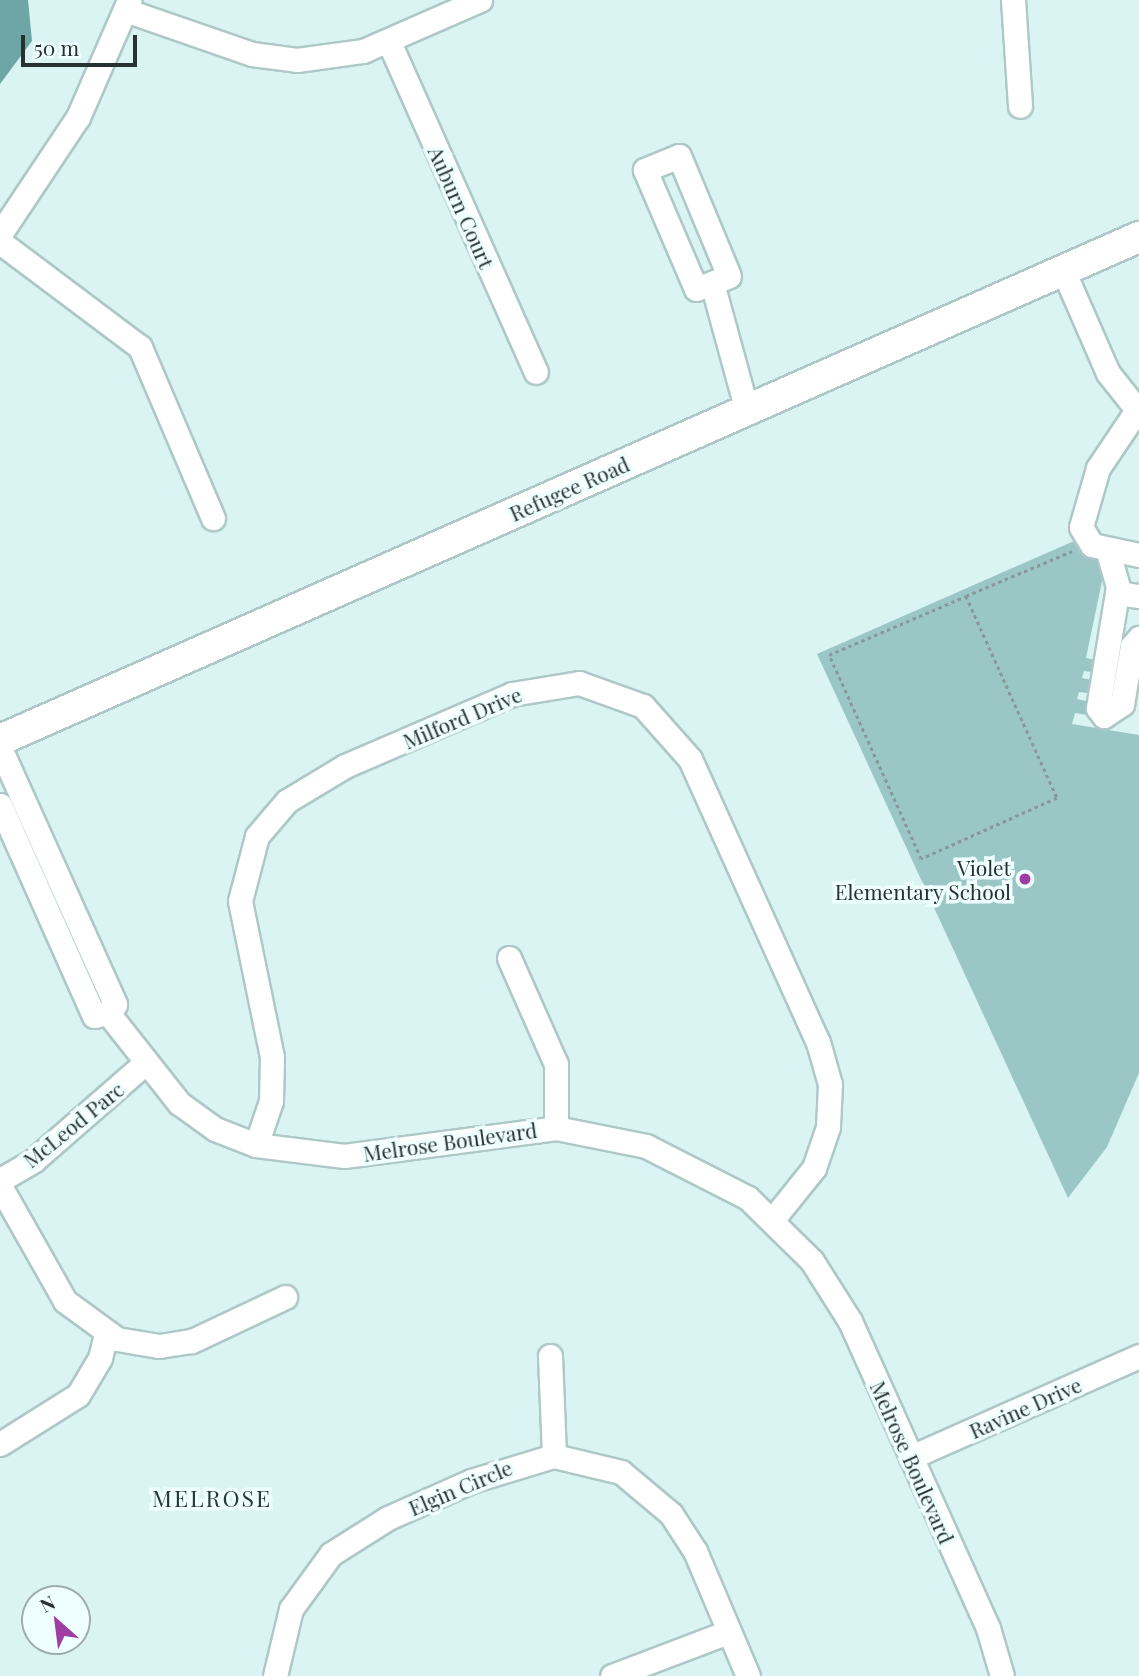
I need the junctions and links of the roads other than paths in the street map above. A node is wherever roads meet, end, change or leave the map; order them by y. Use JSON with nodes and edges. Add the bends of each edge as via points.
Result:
{"nodes":[{"id":1,"x":481,"y":0,"type":"edge"},
{"id":2,"x":1013,"y":0,"type":"edge"},
{"id":3,"x":127,"y":5,"type":"edge"},
{"id":4,"x":389,"y":42,"type":"junction"},
{"id":5,"x":1020,"y":106,"type":"dead end"},
{"id":6,"x":0,"y":234,"type":"edge"},
{"id":7,"x":1139,"y":237,"type":"edge"},
{"id":8,"x":0,"y":242,"type":"edge"},
{"id":9,"x":1063,"y":270,"type":"junction"},
{"id":10,"x":712,"y":283,"type":"junction"},
{"id":11,"x":536,"y":372,"type":"dead end"},
{"id":12,"x":747,"y":411,"type":"junction"},
{"id":13,"x":1138,"y":411,"type":"edge"},
{"id":14,"x":213,"y":518,"type":"dead end"},
{"id":15,"x":1108,"y":552,"type":"junction"},
{"id":16,"x":1139,"y":555,"type":"edge"},
{"id":17,"x":1128,"y":595,"type":"edge"},
{"id":18,"x":1139,"y":638,"type":"edge"},
{"id":19,"x":0,"y":740,"type":"edge"},
{"id":20,"x":0,"y":748,"type":"edge"},
{"id":21,"x":0,"y":805,"type":"edge"},
{"id":22,"x":509,"y":958,"type":"dead end"},
{"id":23,"x":108,"y":1013,"type":"junction"},
{"id":24,"x":142,"y":1065,"type":"junction"},
{"id":25,"x":556,"y":1128,"type":"junction"},
{"id":26,"x":256,"y":1145,"type":"junction"},
{"id":27,"x":0,"y":1180,"type":"edge"},
{"id":28,"x":0,"y":1186,"type":"edge"},
{"id":29,"x":773,"y":1219,"type":"junction"},
{"id":30,"x":285,"y":1297,"type":"dead end"},
{"id":31,"x":106,"y":1334,"type":"junction"},
{"id":32,"x":550,"y":1356,"type":"dead end"},
{"id":33,"x":1139,"y":1356,"type":"edge"},
{"id":34,"x":0,"y":1444,"type":"edge"},
{"id":35,"x":554,"y":1456,"type":"junction"},
{"id":36,"x":911,"y":1457,"type":"junction"},
{"id":37,"x":728,"y":1632,"type":"junction"},
{"id":38,"x":275,"y":1676,"type":"edge"},
{"id":39,"x":612,"y":1676,"type":"edge"},
{"id":40,"x":748,"y":1676,"type":"edge"},
{"id":41,"x":1002,"y":1676,"type":"edge"}],
"edges":[{"from":1,"to":4,"type":"street"},
{"from":2,"to":5,"type":"street"},
{"from":3,"to":4,"type":"street","via":[[275,59],[341,57]]},
{"from":3,"to":6,"type":"street","via":[[78,117]]},
{"from":4,"to":11,"type":"street","name":"Auburn Court"},
{"from":7,"to":9,"type":"main road","name":"Refugee Road"},
{"from":8,"to":14,"type":"street","via":[[125,330],[140,347]]},
{"from":9,"to":12,"type":"main road","name":"Refugee Road"},
{"from":9,"to":13,"type":"street","via":[[1108,373]]},
{"from":10,"to":10,"type":"street","via":[[696,289],[645,170],[679,156],[729,275]]},
{"from":10,"to":12,"type":"street"},
{"from":12,"to":19,"type":"main road","name":"Refugee Road"},
{"from":13,"to":15,"type":"street","via":[[1098,468],[1081,514],[1085,538]]},
{"from":15,"to":16,"type":"street"},
{"from":15,"to":17,"type":"street"},
{"from":17,"to":18,"type":"street","via":[[1098,708],[1104,716],[1122,704],[1132,646]]},
{"from":20,"to":23,"type":"street","name":"Melrose Boulevard","via":[[115,1004]]},
{"from":21,"to":23,"type":"street","name":"Melrose Boulevard","via":[[94,1016]]},
{"from":22,"to":25,"type":"street","via":[[556,1064]]},
{"from":23,"to":24,"type":"street","name":"Melrose Boulevard"},
{"from":24,"to":26,"type":"street","name":"Melrose Boulevard","via":[[197,1118]]},
{"from":24,"to":27,"type":"street","name":"McLeod Parc","via":[[34,1160]]},
{"from":25,"to":26,"type":"street","name":"Melrose Boulevard","via":[[344,1156]]},
{"from":25,"to":29,"type":"street","name":"Melrose Boulevard","via":[[678,1157]]},
{"from":26,"to":29,"type":"street","name":"Milford Drive","via":[[271,1101],[272,1057],[240,901],[257,836],[287,801],[345,766],[512,694],[579,683],[643,706],[690,759],[818,1042],[830,1084],[828,1127],[814,1168]]},
{"from":28,"to":31,"type":"street","via":[[51,1283],[79,1317]]},
{"from":29,"to":36,"type":"street","name":"Melrose Boulevard","via":[[839,1301]]},
{"from":30,"to":31,"type":"street","via":[[219,1332],[180,1344],[139,1345]]},
{"from":31,"to":34,"type":"street","via":[[100,1358],[78,1395]]},
{"from":32,"to":35,"type":"street"},
{"from":33,"to":36,"type":"street","name":"Ravine Drive"},
{"from":35,"to":37,"type":"street","name":"Elgin Circle","via":[[600,1462],[656,1498],[695,1551]]},
{"from":35,"to":38,"type":"street","name":"Elgin Circle","via":[[471,1480],[388,1518],[331,1554],[291,1609]]},
{"from":36,"to":41,"type":"street","name":"Melrose Boulevard","via":[[988,1628]]},
{"from":37,"to":39,"type":"street"},
{"from":37,"to":40,"type":"street","name":"Elgin Circle"}]}
